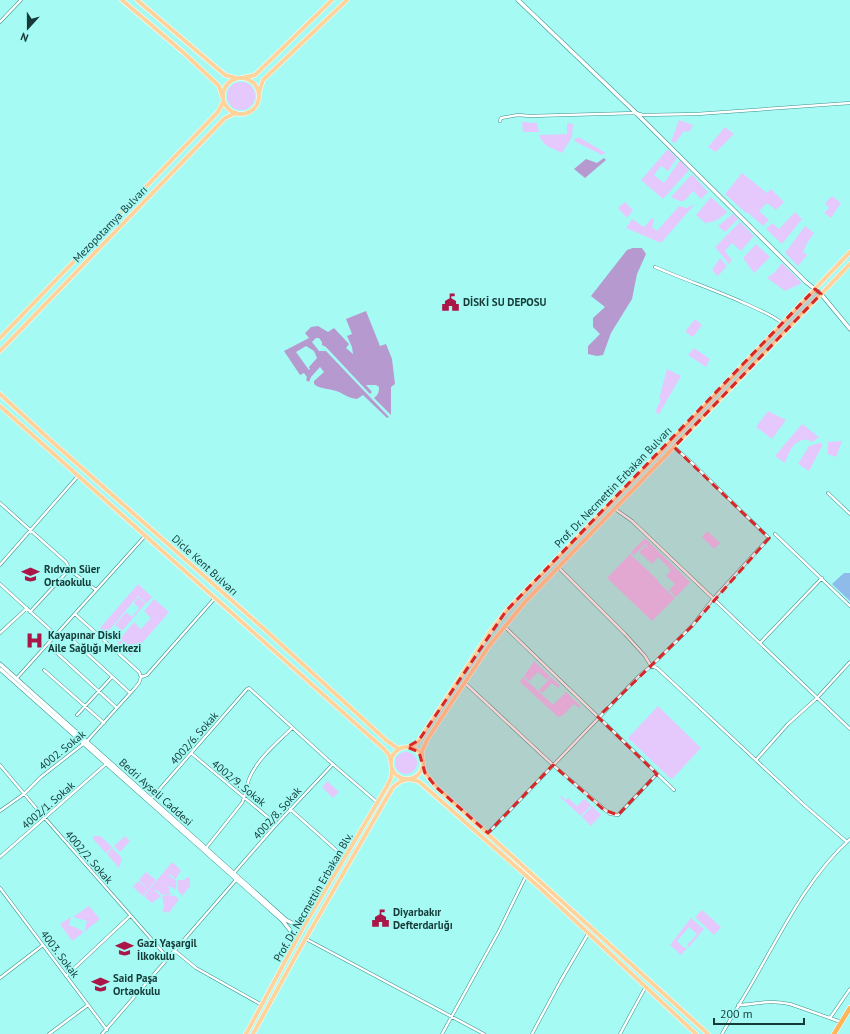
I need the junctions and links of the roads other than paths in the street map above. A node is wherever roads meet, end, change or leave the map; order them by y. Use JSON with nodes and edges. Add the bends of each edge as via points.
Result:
{"nodes":[{"id":1,"x":21,"y":0,"type":"edge"},
{"id":2,"x":122,"y":0,"type":"edge"},
{"id":3,"x":137,"y":0,"type":"edge"},
{"id":4,"x":332,"y":0,"type":"edge"},
{"id":5,"x":347,"y":0,"type":"edge"},
{"id":6,"x":518,"y":0,"type":"edge"},
{"id":7,"x":0,"y":22,"type":"edge"},
{"id":8,"x":236,"y":78,"type":"junction"},
{"id":9,"x":242,"y":78,"type":"junction"},
{"id":10,"x":259,"y":92,"type":"junction"},
{"id":11,"x":222,"y":96,"type":"junction"},
{"id":12,"x":224,"y":102,"type":"junction"},
{"id":13,"x":850,"y":103,"type":"edge"},
{"id":14,"x":636,"y":112,"type":"junction"},
{"id":15,"x":236,"y":113,"type":"junction"},
{"id":16,"x":500,"y":121,"type":"dead end"},
{"id":17,"x":850,"y":252,"type":"edge"},
{"id":18,"x":850,"y":264,"type":"edge"},
{"id":19,"x":655,"y":268,"type":"dead end"},
{"id":20,"x":815,"y":288,"type":"junction"},
{"id":21,"x":821,"y":294,"type":"junction"},
{"id":22,"x":782,"y":324,"type":"junction"},
{"id":23,"x":850,"y":329,"type":"edge"},
{"id":24,"x":0,"y":338,"type":"edge"},
{"id":25,"x":0,"y":351,"type":"edge"},
{"id":26,"x":0,"y":394,"type":"edge"},
{"id":27,"x":0,"y":406,"type":"edge"},
{"id":28,"x":674,"y":448,"type":"junction"},
{"id":29,"x":79,"y":476,"type":"junction"},
{"id":30,"x":828,"y":493,"type":"dead end"},
{"id":31,"x":0,"y":504,"type":"edge"},
{"id":32,"x":615,"y":508,"type":"junction"},
{"id":33,"x":850,"y":514,"type":"edge"},
{"id":34,"x":30,"y":531,"type":"junction"},
{"id":35,"x":774,"y":534,"type":"dead end"},
{"id":36,"x":145,"y":536,"type":"junction"},
{"id":37,"x":0,"y":565,"type":"edge"},
{"id":38,"x":558,"y":567,"type":"junction"},
{"id":39,"x":71,"y":571,"type":"junction"},
{"id":40,"x":822,"y":578,"type":"junction"},
{"id":41,"x":0,"y":584,"type":"edge"},
{"id":42,"x":96,"y":590,"type":"junction"},
{"id":43,"x":215,"y":598,"type":"junction"},
{"id":44,"x":712,"y":599,"type":"junction"},
{"id":45,"x":850,"y":606,"type":"edge"},
{"id":46,"x":27,"y":608,"type":"junction"},
{"id":47,"x":30,"y":612,"type":"junction"},
{"id":48,"x":75,"y":614,"type":"junction"},
{"id":49,"x":505,"y":627,"type":"junction"},
{"id":50,"x":0,"y":633,"type":"edge"},
{"id":51,"x":56,"y":635,"type":"junction"},
{"id":52,"x":69,"y":637,"type":"dead end"},
{"id":53,"x":760,"y":644,"type":"junction"},
{"id":54,"x":57,"y":653,"type":"dead end"},
{"id":55,"x":850,"y":662,"type":"edge"},
{"id":56,"x":0,"y":664,"type":"edge"},
{"id":57,"x":650,"y":666,"type":"junction"},
{"id":58,"x":0,"y":669,"type":"edge"},
{"id":59,"x":44,"y":670,"type":"dead end"},
{"id":60,"x":112,"y":677,"type":"junction"},
{"id":61,"x":141,"y":677,"type":"junction"},
{"id":62,"x":16,"y":679,"type":"junction"},
{"id":63,"x":465,"y":683,"type":"junction"},
{"id":64,"x":99,"y":692,"type":"junction"},
{"id":65,"x":130,"y":693,"type":"junction"},
{"id":66,"x":817,"y":698,"type":"junction"},
{"id":67,"x":85,"y":706,"type":"junction"},
{"id":68,"x":117,"y":708,"type":"junction"},
{"id":69,"x":77,"y":715,"type":"dead end"},
{"id":70,"x":598,"y":718,"type":"junction"},
{"id":71,"x":104,"y":723,"type":"junction"},
{"id":72,"x":292,"y":728,"type":"junction"},
{"id":73,"x":850,"y":729,"type":"edge"},
{"id":74,"x":86,"y":743,"type":"junction"},
{"id":75,"x":407,"y":747,"type":"junction"},
{"id":76,"x":400,"y":749,"type":"junction"},
{"id":77,"x":191,"y":753,"type":"junction"},
{"id":78,"x":422,"y":756,"type":"junction"},
{"id":79,"x":756,"y":760,"type":"junction"},
{"id":80,"x":391,"y":763,"type":"junction"},
{"id":81,"x":106,"y":764,"type":"junction"},
{"id":82,"x":332,"y":764,"type":"junction"},
{"id":83,"x":0,"y":765,"type":"edge"},
{"id":84,"x":423,"y":765,"type":"junction"},
{"id":85,"x":553,"y":765,"type":"junction"},
{"id":86,"x":392,"y":768,"type":"junction"},
{"id":87,"x":657,"y":774,"type":"junction"},
{"id":88,"x":408,"y":779,"type":"junction"},
{"id":89,"x":674,"y":790,"type":"dead end"},
{"id":90,"x":24,"y":794,"type":"junction"},
{"id":91,"x":245,"y":798,"type":"junction"},
{"id":92,"x":151,"y":799,"type":"junction"},
{"id":93,"x":378,"y":803,"type":"junction"},
{"id":94,"x":290,"y":809,"type":"junction"},
{"id":95,"x":0,"y":810,"type":"edge"},
{"id":96,"x":45,"y":818,"type":"junction"},
{"id":97,"x":276,"y":824,"type":"junction"},
{"id":98,"x":488,"y":833,"type":"junction"},
{"id":99,"x":850,"y":839,"type":"edge"},
{"id":100,"x":846,"y":842,"type":"junction"},
{"id":101,"x":206,"y":848,"type":"junction"},
{"id":102,"x":0,"y":857,"type":"edge"},
{"id":103,"x":345,"y":858,"type":"junction"},
{"id":104,"x":234,"y":873,"type":"junction"},
{"id":105,"x":526,"y":876,"type":"junction"},
{"id":106,"x":236,"y":880,"type":"junction"},
{"id":107,"x":0,"y":888,"type":"edge"},
{"id":108,"x":130,"y":916,"type":"junction"},
{"id":109,"x":304,"y":926,"type":"junction"},
{"id":110,"x":588,"y":934,"type":"junction"},
{"id":111,"x":306,"y":938,"type":"junction"},
{"id":112,"x":297,"y":939,"type":"junction"},
{"id":113,"x":43,"y":945,"type":"junction"},
{"id":114,"x":174,"y":950,"type":"junction"},
{"id":115,"x":168,"y":958,"type":"junction"},
{"id":116,"x":66,"y":976,"type":"junction"},
{"id":117,"x":0,"y":978,"type":"edge"},
{"id":118,"x":645,"y":988,"type":"junction"},
{"id":119,"x":850,"y":989,"type":"edge"},
{"id":120,"x":88,"y":1005,"type":"junction"},
{"id":121,"x":262,"y":1005,"type":"junction"},
{"id":122,"x":738,"y":1005,"type":"junction"},
{"id":123,"x":850,"y":1008,"type":"edge"},
{"id":124,"x":452,"y":1016,"type":"junction"},
{"id":125,"x":830,"y":1018,"type":"junction"},
{"id":126,"x":841,"y":1022,"type":"junction"},
{"id":127,"x":107,"y":1030,"type":"junction"},
{"id":128,"x":49,"y":1034,"type":"edge"},
{"id":129,"x":102,"y":1034,"type":"edge"},
{"id":130,"x":246,"y":1034,"type":"edge"},
{"id":131,"x":253,"y":1034,"type":"edge"},
{"id":132,"x":442,"y":1034,"type":"edge"},
{"id":133,"x":484,"y":1034,"type":"edge"},
{"id":134,"x":532,"y":1034,"type":"edge"},
{"id":135,"x":620,"y":1034,"type":"edge"},
{"id":136,"x":696,"y":1034,"type":"edge"},
{"id":137,"x":708,"y":1034,"type":"edge"},
{"id":138,"x":722,"y":1034,"type":"edge"},
{"id":139,"x":834,"y":1034,"type":"edge"}],
"edges":[{"from":1,"to":7,"type":"street"},
{"from":2,"to":11,"type":"main road","via":[[219,86]]},
{"from":3,"to":8,"type":"main road","via":[[224,75]]},
{"from":4,"to":9,"type":"main road","via":[[255,75]]},
{"from":5,"to":10,"type":"main road","via":[[263,80]]},
{"from":6,"to":14,"type":"main road"},
{"from":8,"to":9,"type":"main road"},
{"from":8,"to":11,"type":"main road","via":[[226,85]]},
{"from":9,"to":10,"type":"main road","via":[[253,82]]},
{"from":10,"to":15,"type":"main road","via":[[257,104],[253,109],[242,114]]},
{"from":11,"to":12,"type":"main road"},
{"from":12,"to":15,"type":"main road","via":[[226,107]]},
{"from":12,"to":24,"type":"main road","name":"Mezopotamya Bulvarı","via":[[218,112]]},
{"from":13,"to":14,"type":"street","via":[[697,114],[643,115]]},
{"from":14,"to":16,"type":"street","via":[[511,116],[501,118]]},
{"from":14,"to":20,"type":"main road","via":[[806,282]]},
{"from":15,"to":25,"type":"main road","name":"Mezopotamya Bulvarı","via":[[225,118]]},
{"from":17,"to":20,"type":"main road","name":"Prof. Dr. Necmettin Erbakan Bulvarı"},
{"from":18,"to":21,"type":"main road","name":"Prof. Dr. Necmettin Erbakan Bulvarı"},
{"from":19,"to":22,"type":"street","via":[[729,297],[775,318]]},
{"from":20,"to":21,"type":"main road"},
{"from":20,"to":22,"type":"main road","name":"Prof. Dr. Necmettin Erbakan Bulvarı"},
{"from":21,"to":23,"type":"main road"},
{"from":21,"to":28,"type":"main road","name":"Prof. Dr. Necmettin Erbakan Bulvarı"},
{"from":22,"to":75,"type":"main road","name":"Prof. Dr. Necmettin Erbakan Bulvarı","via":[[506,611],[419,740]]},
{"from":26,"to":76,"type":"main road","name":"Dicle Kent Bulvarı","via":[[387,741]]},
{"from":27,"to":29,"type":"main road","name":"Dicle Kent Bulvarı"},
{"from":28,"to":32,"type":"main road","name":"Prof. Dr. Necmettin Erbakan Bulvarı"},
{"from":28,"to":44,"type":"street","via":[[769,538]]},
{"from":29,"to":34,"type":"street"},
{"from":29,"to":36,"type":"main road","name":"Dicle Kent Bulvarı"},
{"from":30,"to":33,"type":"street"},
{"from":31,"to":34,"type":"street"},
{"from":32,"to":38,"type":"main road","name":"Prof. Dr. Necmettin Erbakan Bulvarı"},
{"from":32,"to":44,"type":"street","via":[[632,521]]},
{"from":34,"to":37,"type":"street"},
{"from":34,"to":39,"type":"street","via":[[66,562]]},
{"from":35,"to":40,"type":"street"},
{"from":36,"to":42,"type":"street"},
{"from":36,"to":43,"type":"main road","name":"Dicle Kent Bulvarı"},
{"from":38,"to":49,"type":"main road","name":"Prof. Dr. Necmettin Erbakan Bulvarı"},
{"from":38,"to":57,"type":"street","via":[[625,634],[645,656]]},
{"from":39,"to":42,"type":"street"},
{"from":39,"to":47,"type":"street","via":[[68,571]]},
{"from":40,"to":45,"type":"street"},
{"from":40,"to":53,"type":"street"},
{"from":41,"to":46,"type":"street"},
{"from":42,"to":48,"type":"street"},
{"from":43,"to":61,"type":"street","name":"4002. Sokak","via":[[147,675]]},
{"from":43,"to":80,"type":"main road","name":"Dicle Kent Bulvarı","via":[[379,744],[389,755]]},
{"from":44,"to":53,"type":"street"},
{"from":44,"to":57,"type":"street","via":[[692,626]]},
{"from":46,"to":47,"type":"street"},
{"from":46,"to":50,"type":"street"},
{"from":47,"to":51,"type":"street"},
{"from":48,"to":51,"type":"street"},
{"from":48,"to":61,"type":"street","via":[[140,672]]},
{"from":49,"to":63,"type":"main road","name":"Prof. Dr. Necmettin Erbakan Bulvarı"},
{"from":49,"to":70,"type":"street"},
{"from":51,"to":62,"type":"street"},
{"from":52,"to":60,"type":"street"},
{"from":53,"to":66,"type":"street"},
{"from":54,"to":64,"type":"street"},
{"from":55,"to":66,"type":"street"},
{"from":56,"to":62,"type":"main road","name":"Bedri Ayseli Caddesi"},
{"from":57,"to":70,"type":"street"},
{"from":57,"to":79,"type":"street","via":[[657,668]]},
{"from":58,"to":74,"type":"main road","name":"Bedri Ayseli Caddesi"},
{"from":59,"to":67,"type":"street"},
{"from":60,"to":64,"type":"street"},
{"from":60,"to":65,"type":"street"},
{"from":61,"to":65,"type":"street","name":"4002. Sokak"},
{"from":62,"to":74,"type":"main road","name":"Bedri Ayseli Caddesi"},
{"from":63,"to":78,"type":"main road","name":"Prof. Dr. Necmettin Erbakan Bulvarı","via":[[426,740]]},
{"from":63,"to":85,"type":"street"},
{"from":64,"to":67,"type":"street"},
{"from":64,"to":68,"type":"street"},
{"from":65,"to":68,"type":"street","name":"4002. Sokak"},
{"from":66,"to":73,"type":"street"},
{"from":66,"to":79,"type":"street","via":[[788,724]]},
{"from":67,"to":69,"type":"street"},
{"from":67,"to":71,"type":"street"},
{"from":68,"to":71,"type":"street","name":"4002. Sokak"},
{"from":70,"to":85,"type":"street"},
{"from":70,"to":87,"type":"street"},
{"from":71,"to":74,"type":"street","name":"4002. Sokak"},
{"from":72,"to":77,"type":"street","name":"4002/6. Sokak","via":[[249,688]]},
{"from":72,"to":82,"type":"street"},
{"from":72,"to":91,"type":"street","via":[[254,770],[249,779]]},
{"from":74,"to":81,"type":"main road","name":"Bedri Ayseli Caddesi"},
{"from":74,"to":90,"type":"street","name":"4002. Sokak","via":[[41,777]]},
{"from":74,"to":92,"type":"main road","name":"Bedri Ayseli Caddesi"},
{"from":75,"to":76,"type":"main road"},
{"from":75,"to":78,"type":"main road","via":[[416,749]]},
{"from":76,"to":80,"type":"main road","via":[[393,754]]},
{"from":77,"to":91,"type":"street","name":"4002/9. Sokak"},
{"from":77,"to":92,"type":"street","name":"4002/6. Sokak"},
{"from":78,"to":84,"type":"main road"},
{"from":79,"to":100,"type":"street"},
{"from":80,"to":86,"type":"main road"},
{"from":81,"to":96,"type":"street","name":"4002/1. Sokak"},
{"from":81,"to":106,"type":"main road","name":"Bedri Ayseli Caddesi"},
{"from":82,"to":93,"type":"street"},
{"from":82,"to":94,"type":"street","name":"4002/8. Sokak"},
{"from":83,"to":90,"type":"street","name":"4002/2. Sokak"},
{"from":84,"to":88,"type":"main road","via":[[418,774]]},
{"from":84,"to":98,"type":"main road","via":[[425,773],[436,787]]},
{"from":85,"to":87,"type":"street","via":[[613,815],[618,815]]},
{"from":85,"to":98,"type":"street"},
{"from":86,"to":88,"type":"main road","via":[[398,776]]},
{"from":86,"to":93,"type":"main road","name":"Prof. Dr. Necmettin Erbakan Blv.","via":[[391,778]]},
{"from":87,"to":89,"type":"street"},
{"from":88,"to":105,"type":"main road","via":[[423,784]]},
{"from":88,"to":111,"type":"main road","name":"Prof. Dr. Necmettin Erbakan Blv.","via":[[401,780],[393,787]]},
{"from":90,"to":95,"type":"street","name":"4002. Sokak"},
{"from":90,"to":96,"type":"street","name":"4002/2. Sokak"},
{"from":91,"to":97,"type":"street","name":"4002/9. Sokak"},
{"from":91,"to":101,"type":"street"},
{"from":92,"to":101,"type":"main road","name":"Bedri Ayseli Caddesi"},
{"from":93,"to":103,"type":"main road","name":"Prof. Dr. Necmettin Erbakan Blv."},
{"from":94,"to":97,"type":"street","name":"4002/8. Sokak"},
{"from":94,"to":103,"type":"street"},
{"from":96,"to":102,"type":"street","name":"4002/1. Sokak"},
{"from":96,"to":108,"type":"street","name":"4002/2. Sokak"},
{"from":97,"to":104,"type":"street","name":"4002/8. Sokak"},
{"from":98,"to":137,"type":"main road"},
{"from":99,"to":100,"type":"street"},
{"from":100,"to":122,"type":"street","via":[[820,871]]},
{"from":101,"to":104,"type":"main road","name":"Bedri Ayseli Caddesi"},
{"from":103,"to":109,"type":"main road","name":"Prof. Dr. Necmettin Erbakan Blv."},
{"from":104,"to":109,"type":"main road","name":"Bedri Ayseli Caddesi","via":[[286,920]]},
{"from":105,"to":110,"type":"main road"},
{"from":105,"to":124,"type":"street"},
{"from":106,"to":112,"type":"main road","name":"Bedri Ayseli Caddesi","via":[[282,920]]},
{"from":106,"to":114,"type":"street"},
{"from":107,"to":113,"type":"street","name":"4003. Sokak"},
{"from":108,"to":115,"type":"street","name":"4002/2. Sokak"},
{"from":108,"to":116,"type":"street"},
{"from":109,"to":112,"type":"main road","name":"Prof. Dr. Necmettin Erbakan Blv."},
{"from":110,"to":118,"type":"main road"},
{"from":110,"to":134,"type":"street"},
{"from":111,"to":124,"type":"street"},
{"from":111,"to":131,"type":"main road","name":"Prof. Dr. Necmettin Erbakan Blv."},
{"from":112,"to":121,"type":"main road","name":"Prof. Dr. Necmettin Erbakan Blv."},
{"from":113,"to":116,"type":"street","name":"4003. Sokak"},
{"from":113,"to":117,"type":"street"},
{"from":114,"to":115,"type":"street"},
{"from":114,"to":121,"type":"street","via":[[196,968]]},
{"from":115,"to":127,"type":"street"},
{"from":116,"to":120,"type":"street","name":"4003. Sokak"},
{"from":118,"to":135,"type":"street"},
{"from":118,"to":136,"type":"main road"},
{"from":119,"to":125,"type":"street"},
{"from":120,"to":127,"type":"street","name":"4003. Sokak"},
{"from":120,"to":128,"type":"street"},
{"from":121,"to":130,"type":"main road","name":"Prof. Dr. Necmettin Erbakan Blv."},
{"from":122,"to":125,"type":"street","via":[[781,1002]]},
{"from":122,"to":138,"type":"street"},
{"from":123,"to":126,"type":"highway"},
{"from":124,"to":132,"type":"street"},
{"from":124,"to":133,"type":"street"},
{"from":125,"to":126,"type":"street"},
{"from":126,"to":139,"type":"highway"},
{"from":127,"to":129,"type":"street"}]}
